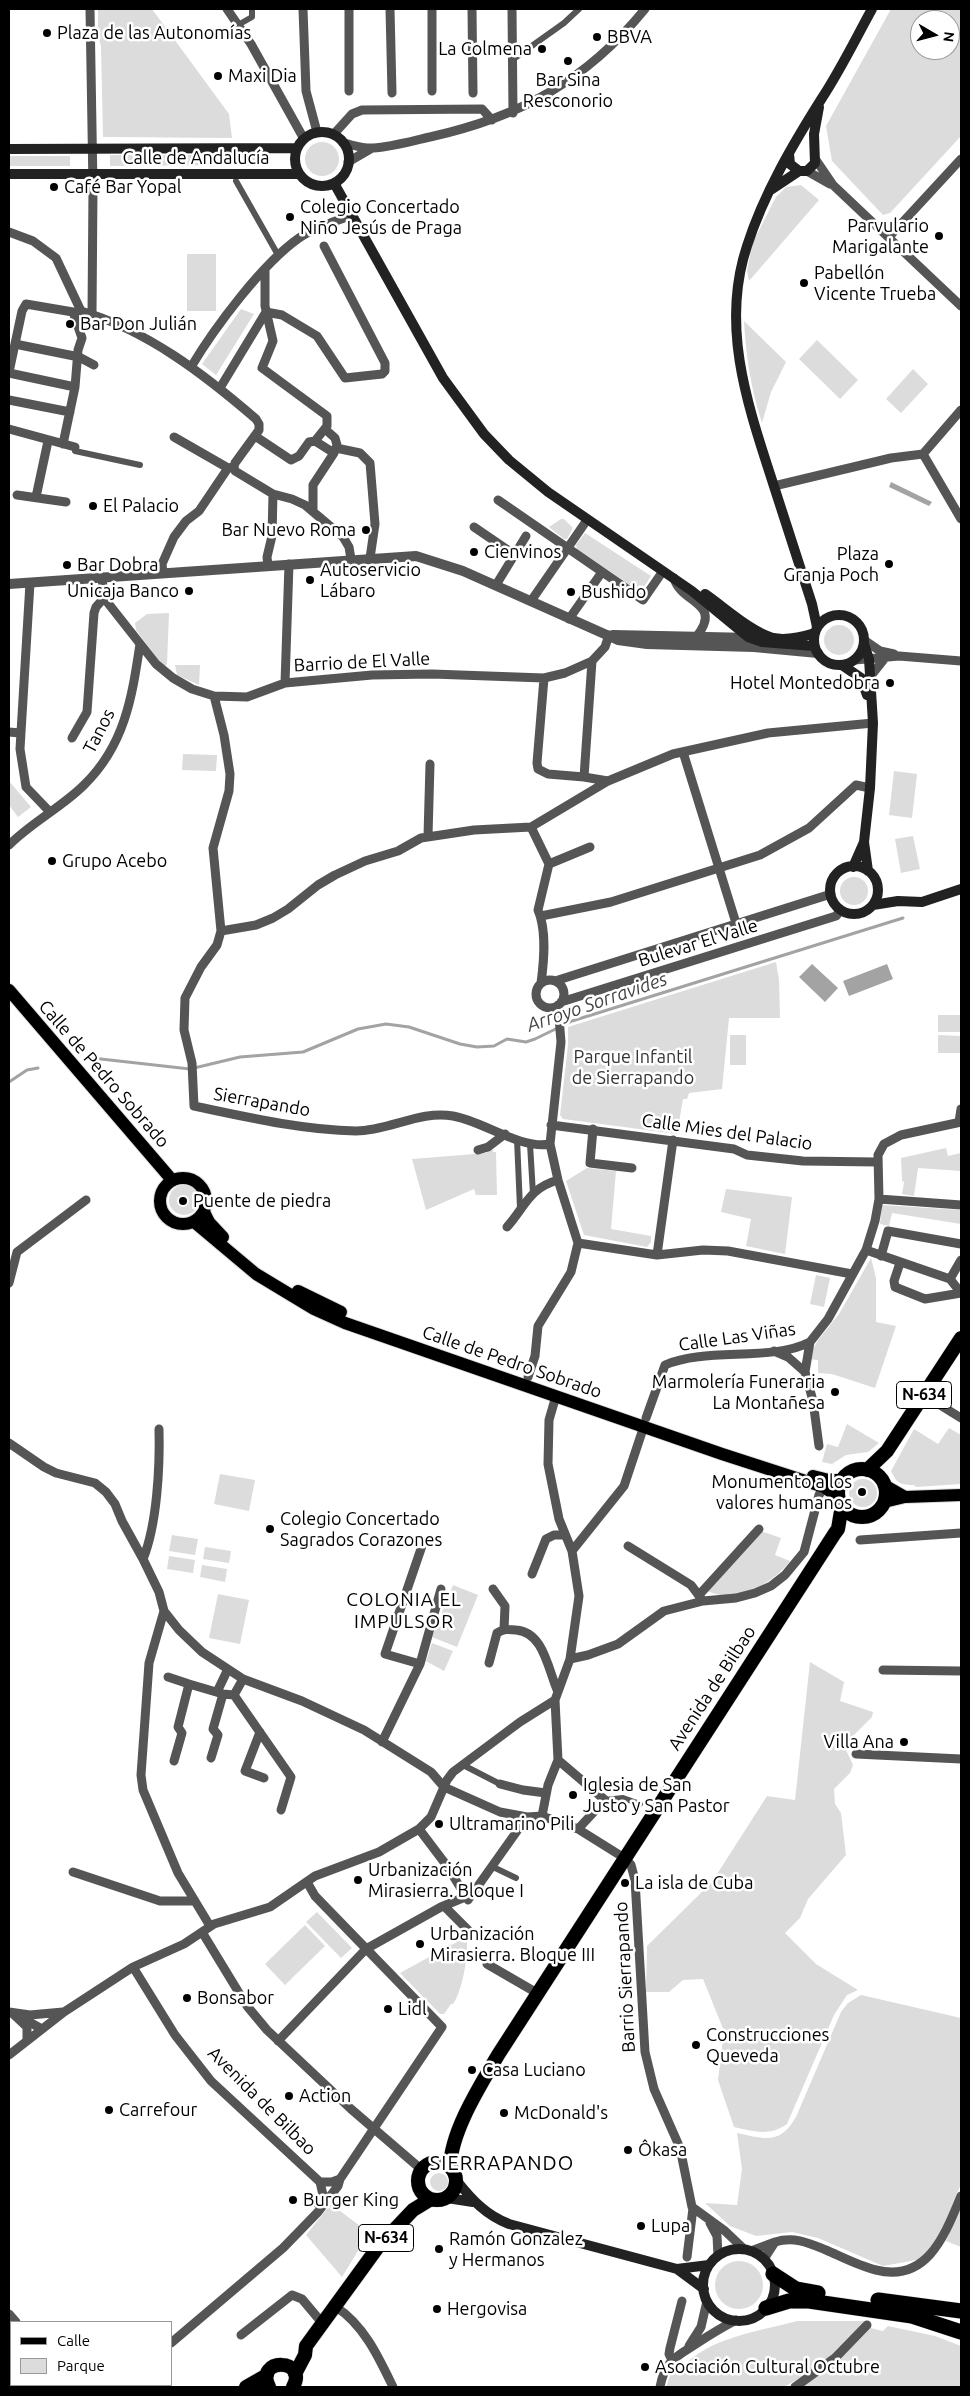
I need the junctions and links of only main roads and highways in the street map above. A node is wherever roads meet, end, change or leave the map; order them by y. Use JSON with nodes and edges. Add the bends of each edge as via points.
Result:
{"nodes":[{"id":1,"x":872,"y":9,"type":"edge"},
{"id":2,"x":822,"y":99,"type":"junction"},
{"id":3,"x":300,"y":143,"type":"junction"},
{"id":4,"x":9,"y":149,"type":"edge"},
{"id":5,"x":791,"y":150,"type":"junction"},
{"id":6,"x":816,"y":156,"type":"junction"},
{"id":7,"x":803,"y":171,"type":"junction"},
{"id":8,"x":9,"y":174,"type":"edge"},
{"id":9,"x":299,"y":174,"type":"junction"},
{"id":10,"x":334,"y":183,"type":"junction"},
{"id":11,"x":771,"y":190,"type":"junction"},
{"id":12,"x":692,"y":591,"type":"junction"},
{"id":13,"x":812,"y":604,"type":"junction"},
{"id":14,"x":833,"y":615,"type":"junction"},
{"id":15,"x":816,"y":630,"type":"junction"},
{"id":16,"x":864,"y":642,"type":"junction"},
{"id":17,"x":816,"y":649,"type":"junction"},
{"id":18,"x":842,"y":665,"type":"junction"},
{"id":19,"x":870,"y":699,"type":"junction"},
{"id":20,"x":864,"y":842,"type":"junction"},
{"id":21,"x":853,"y":867,"type":"junction"},
{"id":22,"x":868,"y":871,"type":"junction"},
{"id":23,"x":961,"y":889,"type":"edge"},
{"id":24,"x":878,"y":891,"type":"junction"},
{"id":25,"x":898,"y":901,"type":"junction"},
{"id":26,"x":873,"y":905,"type":"junction"},
{"id":27,"x":9,"y":990,"type":"edge"},
{"id":28,"x":9,"y":1002,"type":"edge"},
{"id":29,"x":168,"y":1183,"type":"junction"},
{"id":30,"x":204,"y":1212,"type":"junction"},
{"id":31,"x":194,"y":1222,"type":"junction"},
{"id":32,"x":961,"y":1338,"type":"edge"},
{"id":33,"x":645,"y":1422,"type":"junction"},
{"id":34,"x":887,"y":1451,"type":"junction"},
{"id":35,"x":867,"y":1470,"type":"junction"},
{"id":36,"x":842,"y":1480,"type":"junction"},
{"id":37,"x":883,"y":1482,"type":"junction"},
{"id":38,"x":961,"y":1495,"type":"edge"},
{"id":39,"x":905,"y":1497,"type":"junction"},
{"id":40,"x":840,"y":1502,"type":"junction"},
{"id":41,"x":884,"y":1502,"type":"junction"},
{"id":42,"x":857,"y":1516,"type":"junction"},
{"id":43,"x":838,"y":1529,"type":"junction"},
{"id":44,"x":445,"y":2165,"type":"junction"},
{"id":45,"x":456,"y":2182,"type":"junction"},
{"id":46,"x":426,"y":2196,"type":"junction"},
{"id":47,"x":447,"y":2198,"type":"junction"},
{"id":48,"x":473,"y":2202,"type":"junction"},
{"id":49,"x":710,"y":2265,"type":"junction"},
{"id":50,"x":677,"y":2269,"type":"junction"},
{"id":51,"x":774,"y":2278,"type":"junction"},
{"id":52,"x":704,"y":2289,"type":"junction"},
{"id":53,"x":808,"y":2301,"type":"junction"},
{"id":54,"x":766,"y":2308,"type":"junction"},
{"id":55,"x":961,"y":2311,"type":"edge"},
{"id":56,"x":961,"y":2332,"type":"edge"},
{"id":57,"x":306,"y":2346,"type":"junction"},
{"id":58,"x":282,"y":2364,"type":"junction"},
{"id":59,"x":294,"y":2381,"type":"edge"},
{"id":60,"x":268,"y":2384,"type":"edge"},
{"id":61,"x":246,"y":2387,"type":"edge"}],
"edges":[{"from":1,"to":2,"type":"main road"},
{"from":2,"to":5,"type":"main road"},
{"from":2,"to":6,"type":"main road","via":[[816,115]]},
{"from":3,"to":4,"type":"main road","name":"Calle de Andalucía"},
{"from":3,"to":9,"type":"main road","via":[[295,161]]},
{"from":3,"to":10,"type":"main road","via":[[317,132],[333,135],[343,143],[348,152],[348,162],[344,174]]},
{"from":5,"to":6,"type":"main road","via":[[805,144]]},
{"from":5,"to":7,"type":"main road","via":[[790,164]]},
{"from":5,"to":11,"type":"main road"},
{"from":6,"to":7,"type":"main road"},
{"from":7,"to":11,"type":"main road"},
{"from":8,"to":9,"type":"main road","name":"Calle de Andalucía"},
{"from":9,"to":10,"type":"main road","via":[[314,185]]},
{"from":10,"to":12,"type":"main road","via":[[431,358],[470,416],[498,449],[587,520]]},
{"from":11,"to":13,"type":"main road","via":[[746,247],[737,294],[736,338],[745,395]]},
{"from":12,"to":15,"type":"main road","via":[[704,594],[773,638],[792,638]]},
{"from":12,"to":17,"type":"main road","via":[[748,637]]},
{"from":13,"to":14,"type":"main road"},
{"from":13,"to":15,"type":"main road"},
{"from":14,"to":15,"type":"main road"},
{"from":14,"to":16,"type":"main road","via":[[844,615],[854,620],[862,628]]},
{"from":15,"to":17,"type":"main road"},
{"from":16,"to":18,"type":"main road","via":[[855,660]]},
{"from":16,"to":19,"type":"main road","via":[[869,659]]},
{"from":17,"to":18,"type":"main road","via":[[830,664]]},
{"from":18,"to":19,"type":"main road","via":[[861,678]]},
{"from":19,"to":20,"type":"main road","via":[[873,723]]},
{"from":20,"to":21,"type":"main road"},
{"from":20,"to":22,"type":"main road"},
{"from":21,"to":22,"type":"main road"},
{"from":21,"to":26,"type":"main road","via":[[836,875],[831,887],[833,900],[841,910],[854,914]]},
{"from":22,"to":24,"type":"main road","via":[[877,883]]},
{"from":23,"to":25,"type":"main road","via":[[922,902]]},
{"from":24,"to":25,"type":"main road"},
{"from":24,"to":26,"type":"main road"},
{"from":25,"to":26,"type":"main road"},
{"from":27,"to":29,"type":"main road","name":"Calle de Pedro Sobrado"},
{"from":28,"to":29,"type":"main road","name":"Calle de Pedro Sobrado"},
{"from":29,"to":30,"type":"main road","via":[[186,1178],[200,1184],[206,1197]]},
{"from":29,"to":31,"type":"main road","via":[[160,1201],[165,1216],[178,1224]]},
{"from":30,"to":31,"type":"main road"},
{"from":30,"to":33,"type":"main road","name":"Calle de Pedro Sobrado","via":[[224,1238],[261,1267],[300,1292],[350,1317],[528,1377]]},
{"from":31,"to":33,"type":"main road","name":"Calle de Pedro Sobrado","via":[[256,1274],[314,1309],[345,1323],[556,1396]]},
{"from":32,"to":34,"type":"highway","number":"N-634"},
{"from":33,"to":36,"type":"main road","name":"Calle de Pedro Sobrado","via":[[829,1480]]},
{"from":33,"to":40,"type":"main road","name":"Calle de Pedro Sobrado","via":[[824,1487]]},
{"from":34,"to":35,"type":"highway","number":"N-634"},
{"from":34,"to":37,"type":"highway","number":"N-634"},
{"from":35,"to":36,"type":"highway","number":"N-634","via":[[853,1471]]},
{"from":35,"to":37,"type":"highway"},
{"from":36,"to":40,"type":"highway","via":[[838,1492]]},
{"from":37,"to":39,"type":"main road"},
{"from":37,"to":41,"type":"highway","number":"N-634"},
{"from":38,"to":39,"type":"main road"},
{"from":39,"to":41,"type":"main road"},
{"from":40,"to":42,"type":"highway"},
{"from":40,"to":43,"type":"highway","name":"Avenida de Bilbao"},
{"from":41,"to":42,"type":"highway","via":[[873,1514]]},
{"from":42,"to":43,"type":"highway","name":"Avenida de Bilbao"},
{"from":43,"to":44,"type":"highway","name":"Avenida de Bilbao","via":[[482,2082]]},
{"from":44,"to":45,"type":"highway"},
{"from":44,"to":46,"type":"highway","number":"N-634","via":[[430,2163],[422,2170],[418,2179]]},
{"from":45,"to":47,"type":"highway","via":[[453,2193]]},
{"from":45,"to":48,"type":"main road"},
{"from":46,"to":47,"type":"highway"},
{"from":46,"to":57,"type":"highway","number":"N-634","via":[[370,2257]]},
{"from":47,"to":48,"type":"main road"},
{"from":48,"to":50,"type":"main road","via":[[509,2224]]},
{"from":49,"to":50,"type":"main road"},
{"from":49,"to":51,"type":"main road","via":[[730,2250],[747,2250],[764,2260]]},
{"from":49,"to":52,"type":"main road","via":[[704,2276]]},
{"from":50,"to":52,"type":"main road"},
{"from":51,"to":53,"type":"highway"},
{"from":51,"to":54,"type":"main road","via":[[774,2292]]},
{"from":51,"to":55,"type":"highway","via":[[810,2292]]},
{"from":52,"to":54,"type":"main road","via":[[707,2301],[716,2312],[736,2320],[750,2319]]},
{"from":53,"to":54,"type":"highway","via":[[789,2301]]},
{"from":53,"to":56,"type":"highway","via":[[912,2316]]},
{"from":57,"to":58,"type":"highway","number":"N-634"},
{"from":57,"to":59,"type":"highway","number":"N-634"},
{"from":58,"to":59,"type":"highway","number":"N-634","via":[[291,2368]]},
{"from":58,"to":60,"type":"highway","number":"N-634","via":[[272,2367]]},
{"from":60,"to":61,"type":"highway","number":"N-634"}]}
